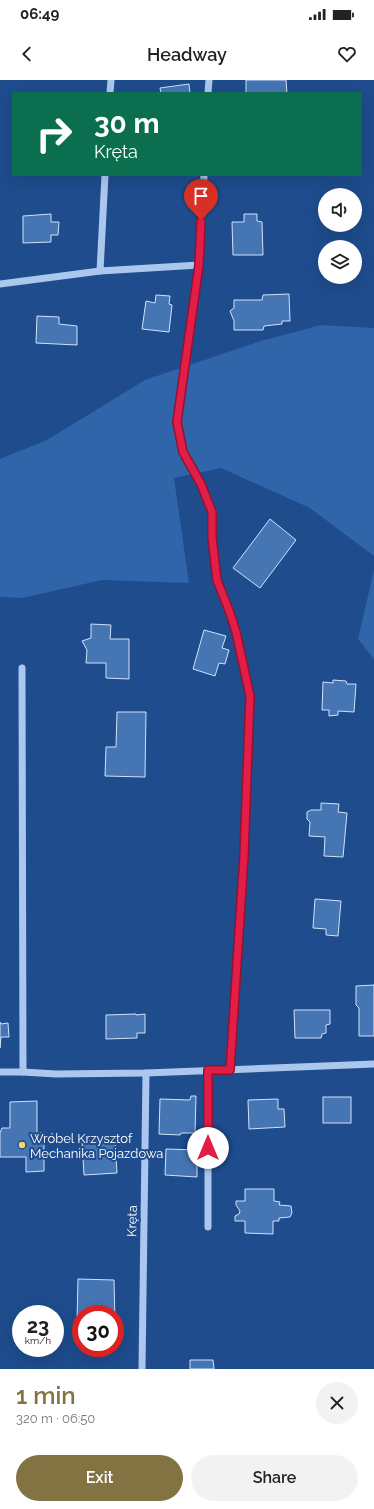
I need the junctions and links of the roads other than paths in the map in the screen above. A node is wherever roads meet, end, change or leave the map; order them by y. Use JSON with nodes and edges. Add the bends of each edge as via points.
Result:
{"nodes":[{"id":1,"x":111,"y":80,"type":"edge"},
{"id":2,"x":209,"y":80,"type":"edge"},
{"id":3,"x":110,"y":92,"type":"edge"},
{"id":4,"x":208,"y":92,"type":"edge"},
{"id":5,"x":105,"y":176,"type":"edge"},
{"id":6,"x":204,"y":176,"type":"edge"},
{"id":7,"x":199,"y":265,"type":"junction"},
{"id":8,"x":100,"y":271,"type":"junction"},
{"id":9,"x":0,"y":284,"type":"edge"},
{"id":10,"x":22,"y":668,"type":"dead end"},
{"id":11,"x":374,"y":1064,"type":"edge"},
{"id":12,"x":208,"y":1070,"type":"junction"},
{"id":13,"x":230,"y":1070,"type":"junction"},
{"id":14,"x":0,"y":1072,"type":"edge"},
{"id":15,"x":23,"y":1072,"type":"junction"},
{"id":16,"x":146,"y":1074,"type":"junction"},
{"id":17,"x":208,"y":1227,"type":"dead end"},
{"id":18,"x":142,"y":1369,"type":"edge"}],
"edges":[{"from":1,"to":3,"type":"street"},
{"from":2,"to":4,"type":"street"},
{"from":5,"to":8,"type":"street"},
{"from":6,"to":7,"type":"street"},
{"from":7,"to":8,"type":"street"},
{"from":7,"to":13,"type":"street","via":[[177,422],[183,452],[201,484],[212,512],[217,580],[236,632],[250,696],[244,856]]},
{"from":8,"to":9,"type":"street"},
{"from":10,"to":15,"type":"street"},
{"from":11,"to":13,"type":"street"},
{"from":12,"to":13,"type":"street"},
{"from":12,"to":16,"type":"street"},
{"from":12,"to":17,"type":"street"},
{"from":14,"to":15,"type":"street"},
{"from":15,"to":16,"type":"street"},
{"from":16,"to":18,"type":"street","name":"Kręta"}]}
